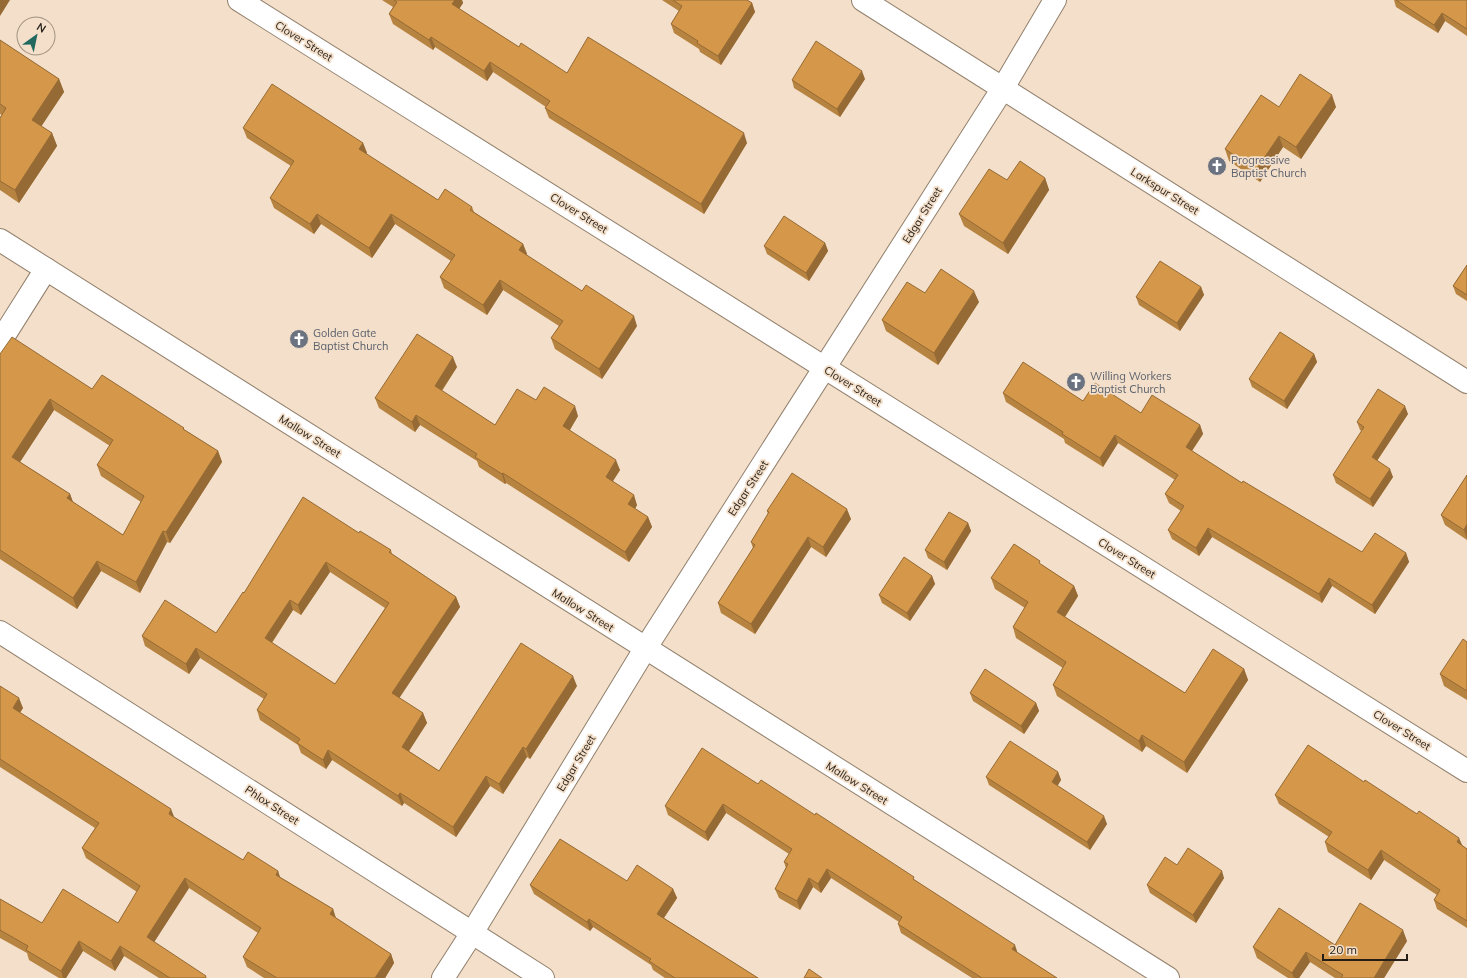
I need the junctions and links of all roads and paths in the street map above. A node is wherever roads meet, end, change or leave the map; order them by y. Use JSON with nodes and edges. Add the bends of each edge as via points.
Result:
{"nodes":[{"id":1,"x":239,"y":0,"type":"edge"},
{"id":2,"x":863,"y":0,"type":"edge"},
{"id":3,"x":1056,"y":0,"type":"edge"},
{"id":4,"x":1003,"y":88,"type":"junction"},
{"id":5,"x":0,"y":240,"type":"edge"},
{"id":6,"x":46,"y":269,"type":"junction"},
{"id":7,"x":0,"y":342,"type":"edge"},
{"id":8,"x":825,"y":368,"type":"junction"},
{"id":9,"x":1467,"y":382,"type":"edge"},
{"id":10,"x":0,"y":632,"type":"edge"},
{"id":11,"x":645,"y":649,"type":"junction"},
{"id":12,"x":1467,"y":771,"type":"edge"},
{"id":13,"x":472,"y":933,"type":"junction"},
{"id":14,"x":443,"y":978,"type":"edge"},
{"id":15,"x":543,"y":978,"type":"edge"},
{"id":16,"x":1168,"y":978,"type":"edge"}],
"edges":[{"from":1,"to":8,"type":"street","name":"Clover Street"},
{"from":2,"to":4,"type":"street","name":"Larkspur Street"},
{"from":3,"to":4,"type":"street","name":"Edgar Street"},
{"from":4,"to":8,"type":"street","name":"Edgar Street"},
{"from":4,"to":9,"type":"street","name":"Larkspur Street"},
{"from":5,"to":6,"type":"street","name":"Mallow Street"},
{"from":6,"to":7,"type":"street"},
{"from":6,"to":11,"type":"street","name":"Mallow Street"},
{"from":8,"to":11,"type":"street","name":"Edgar Street"},
{"from":8,"to":12,"type":"street","name":"Clover Street"},
{"from":10,"to":13,"type":"street","name":"Phlox Street"},
{"from":11,"to":13,"type":"street","name":"Edgar Street"},
{"from":11,"to":16,"type":"street","name":"Mallow Street"},
{"from":13,"to":14,"type":"street","name":"Edgar Street"},
{"from":13,"to":15,"type":"street","name":"Phlox Street"}]}
